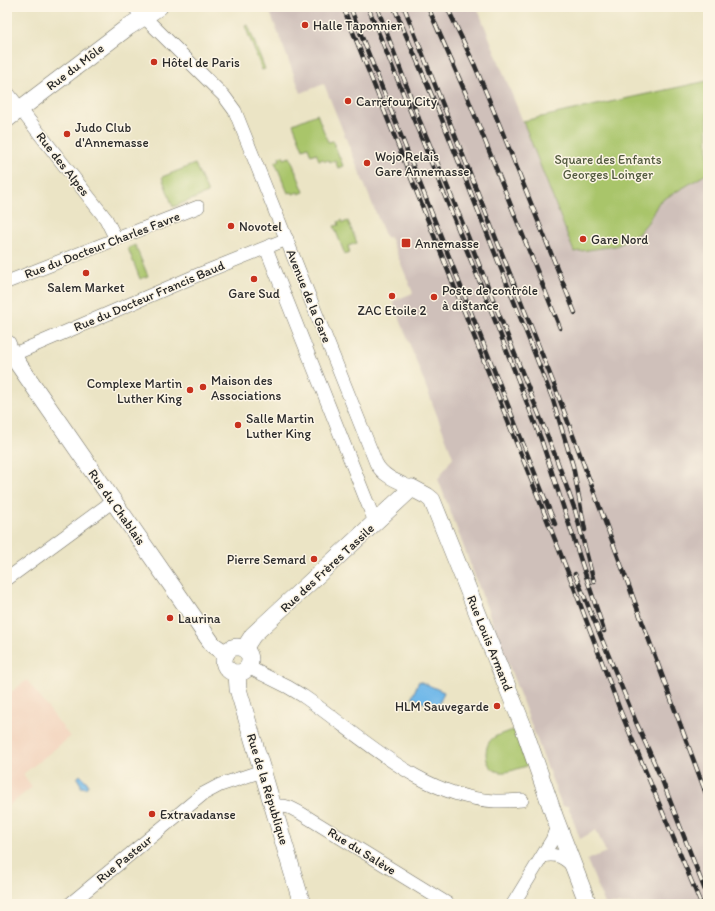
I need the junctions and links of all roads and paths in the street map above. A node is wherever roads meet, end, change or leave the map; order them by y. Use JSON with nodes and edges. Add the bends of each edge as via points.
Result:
{"nodes":[{"id":1,"x":159,"y":7,"type":"edge"},
{"id":2,"x":138,"y":12,"type":"edge"},
{"id":3,"x":7,"y":92,"type":"edge"},
{"id":4,"x":14,"y":114,"type":"edge"},
{"id":5,"x":198,"y":207,"type":"dead end"},
{"id":6,"x":116,"y":239,"type":"junction"},
{"id":7,"x":287,"y":239,"type":"junction"},
{"id":8,"x":266,"y":248,"type":"junction"},
{"id":9,"x":7,"y":282,"type":"edge"},
{"id":10,"x":8,"y":352,"type":"edge"},
{"id":11,"x":412,"y":488,"type":"junction"},
{"id":12,"x":113,"y":501,"type":"junction"},
{"id":13,"x":378,"y":520,"type":"junction"},
{"id":14,"x":7,"y":579,"type":"edge"},
{"id":15,"x":244,"y":649,"type":"junction"},
{"id":16,"x":226,"y":654,"type":"junction"},
{"id":17,"x":242,"y":670,"type":"junction"},
{"id":18,"x":262,"y":771,"type":"junction"},
{"id":19,"x":522,"y":800,"type":"dead end"},
{"id":20,"x":273,"y":807,"type":"junction"},
{"id":21,"x":554,"y":814,"type":"junction"},
{"id":22,"x":543,"y":856,"type":"junction"},
{"id":23,"x":575,"y":869,"type":"junction"},
{"id":24,"x":70,"y":904,"type":"edge"},
{"id":25,"x":302,"y":904,"type":"edge"},
{"id":26,"x":448,"y":904,"type":"edge"},
{"id":27,"x":513,"y":904,"type":"edge"},
{"id":28,"x":588,"y":904,"type":"edge"}],
"edges":[{"from":1,"to":2,"type":"street","name":"Rue du Môle"},
{"from":2,"to":4,"type":"street","name":"Rue du Môle"},
{"from":2,"to":7,"type":"street","name":"Avenue de la Gare","via":[[224,96],[232,107]]},
{"from":3,"to":4,"type":"street","name":"Rue des Alpes"},
{"from":4,"to":6,"type":"street","name":"Rue des Alpes","via":[[106,219]]},
{"from":5,"to":6,"type":"street","name":"Rue du Docteur Charles Favre"},
{"from":6,"to":9,"type":"street","name":"Rue du Docteur Charles Favre"},
{"from":7,"to":8,"type":"street","name":"Rue du Docteur Francis Baud"},
{"from":7,"to":11,"type":"street","name":"Avenue de la Gare","via":[[376,463],[387,476]]},
{"from":8,"to":10,"type":"street","name":"Rue du Docteur Francis Baud"},
{"from":8,"to":13,"type":"street","via":[[298,330],[306,335]]},
{"from":10,"to":12,"type":"street","name":"Rue du Chablais"},
{"from":11,"to":13,"type":"street","name":"Rue des Frères Tassile"},
{"from":11,"to":21,"type":"street","name":"Rue Louis Armand","via":[[432,500],[523,726]]},
{"from":12,"to":14,"type":"street"},
{"from":12,"to":16,"type":"street","name":"Rue du Chablais","via":[[212,645]]},
{"from":13,"to":15,"type":"street","name":"Rue des Frères Tassile","via":[[253,635]]},
{"from":15,"to":16,"type":"street","via":[[234,648]]},
{"from":15,"to":17,"type":"street","via":[[250,657],[250,664]]},
{"from":16,"to":17,"type":"street","via":[[226,667],[231,671]]},
{"from":17,"to":18,"type":"street","name":"Rue de la République","via":[[238,689]]},
{"from":17,"to":19,"type":"street","via":[[288,687],[303,696],[406,771],[428,783],[450,792],[481,799]]},
{"from":18,"to":20,"type":"street","name":"Rue de la République"},
{"from":18,"to":24,"type":"street","name":"Rue Pasteur","via":[[220,785],[203,794]]},
{"from":20,"to":25,"type":"street","name":"Rue de la République"},
{"from":20,"to":26,"type":"street","name":"Rue du Salève","via":[[286,806],[302,814]]},
{"from":21,"to":22,"type":"street","via":[[554,834]]},
{"from":21,"to":23,"type":"street","name":"Rue Louis Armand"},
{"from":22,"to":23,"type":"street","via":[[552,854],[562,857]]},
{"from":22,"to":27,"type":"street"},
{"from":23,"to":28,"type":"street","name":"Rue Louis Armand"}]}
